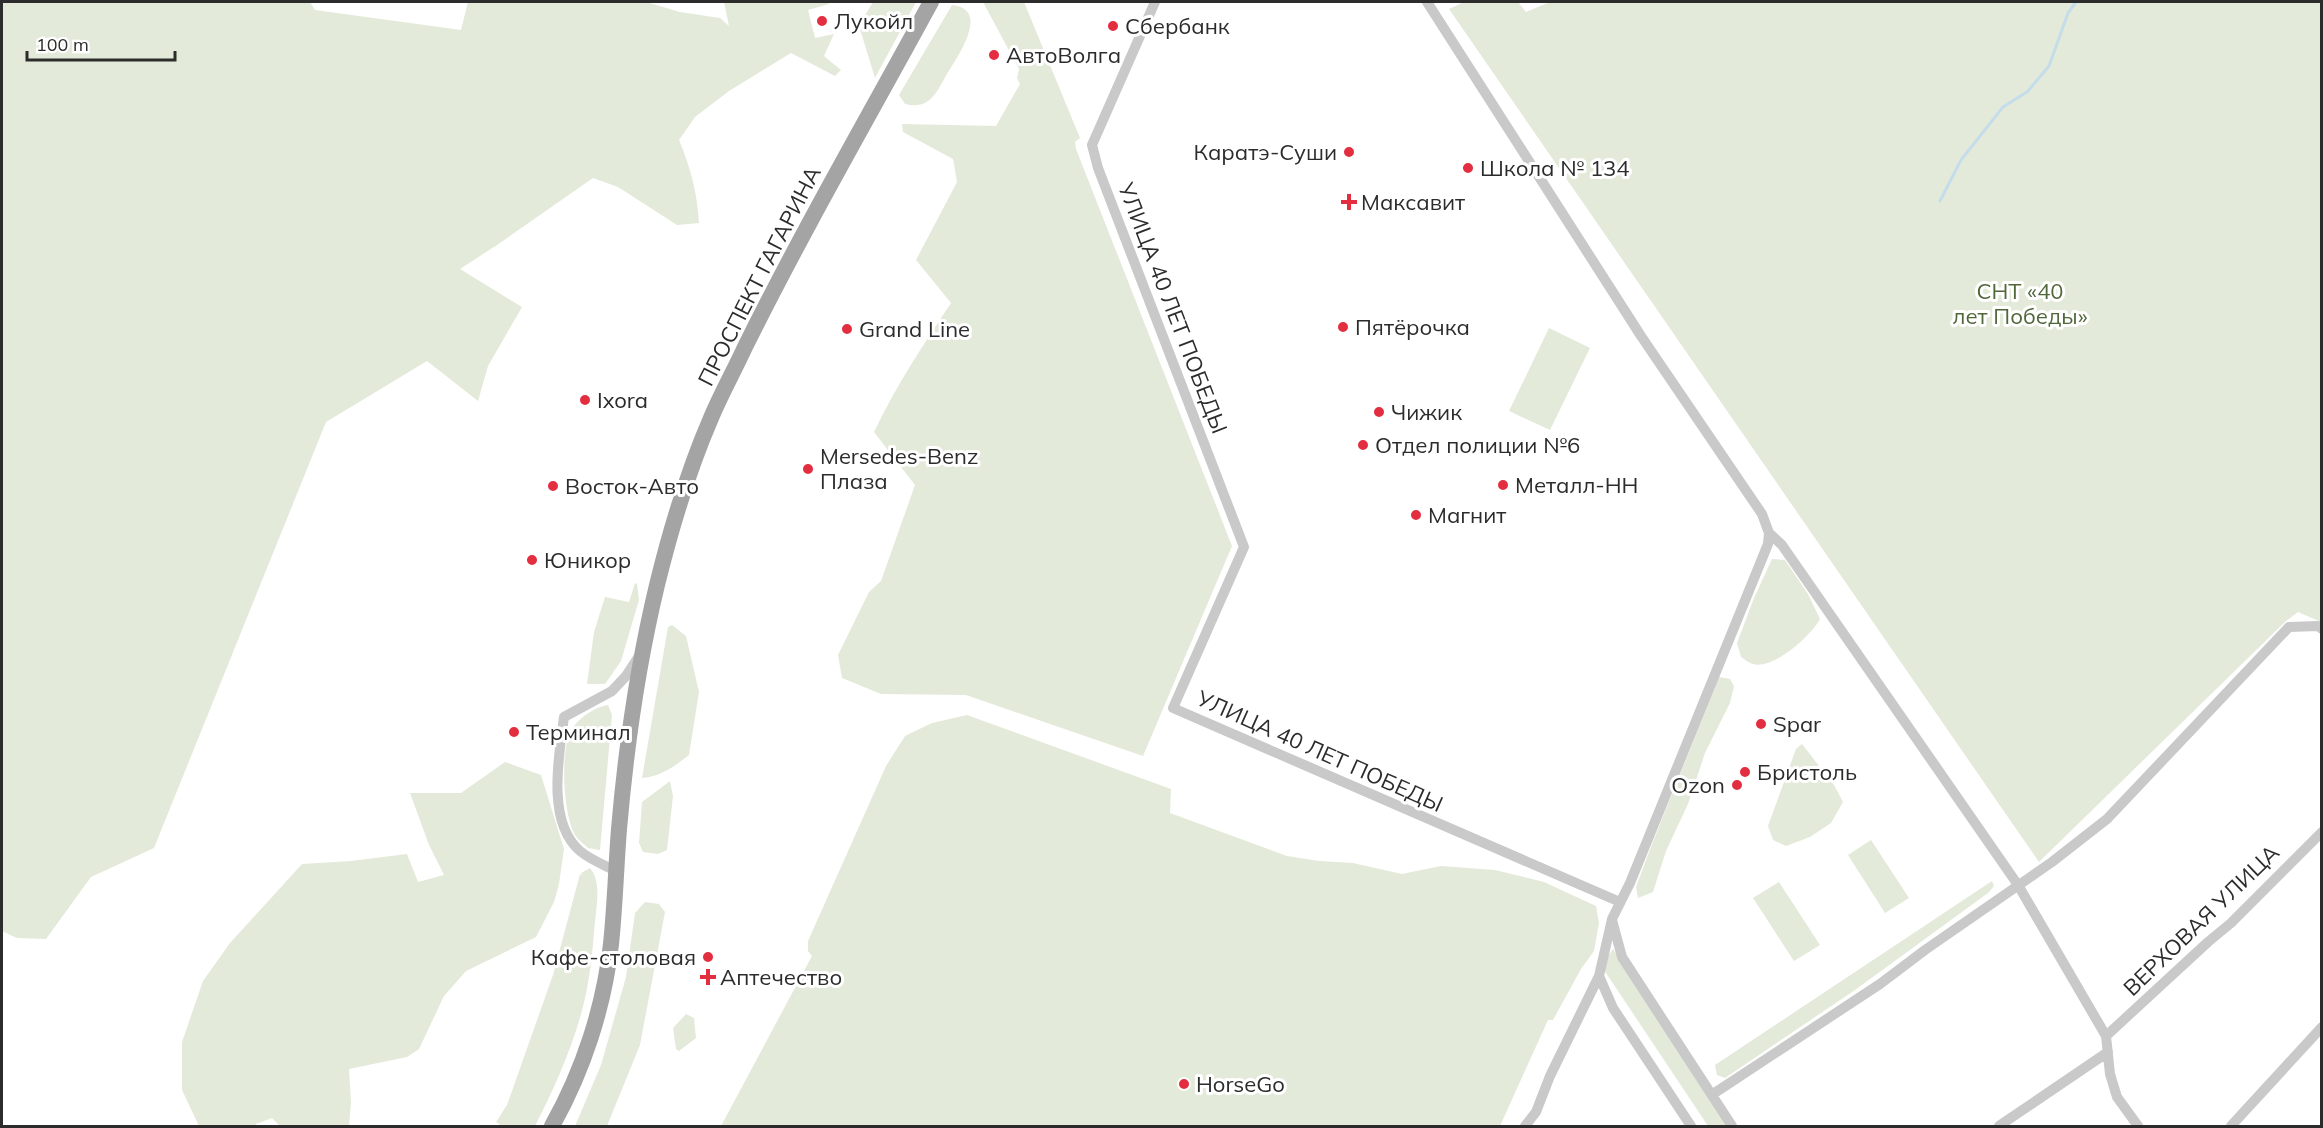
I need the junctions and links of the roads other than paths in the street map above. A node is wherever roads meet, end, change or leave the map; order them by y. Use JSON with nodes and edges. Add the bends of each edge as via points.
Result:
{"nodes":[{"id":1,"x":932,"y":2,"type":"edge"},
{"id":2,"x":1155,"y":2,"type":"edge"},
{"id":3,"x":1427,"y":2,"type":"edge"},
{"id":4,"x":1769,"y":533,"type":"junction"},
{"id":5,"x":2322,"y":629,"type":"edge"},
{"id":6,"x":645,"y":649,"type":"junction"},
{"id":7,"x":2322,"y":832,"type":"edge"},
{"id":8,"x":616,"y":871,"type":"junction"},
{"id":9,"x":2018,"y":885,"type":"junction"},
{"id":10,"x":1620,"y":902,"type":"junction"},
{"id":11,"x":1612,"y":919,"type":"junction"},
{"id":12,"x":1599,"y":976,"type":"junction"},
{"id":13,"x":2322,"y":1027,"type":"edge"},
{"id":14,"x":2106,"y":1036,"type":"junction"},
{"id":15,"x":2108,"y":1052,"type":"junction"},
{"id":16,"x":1713,"y":1094,"type":"junction"},
{"id":17,"x":552,"y":1126,"type":"edge"},
{"id":18,"x":1525,"y":1126,"type":"edge"},
{"id":19,"x":1691,"y":1126,"type":"edge"},
{"id":20,"x":1732,"y":1126,"type":"edge"},
{"id":21,"x":1999,"y":1126,"type":"edge"},
{"id":22,"x":2138,"y":1126,"type":"edge"},
{"id":23,"x":2230,"y":1126,"type":"edge"}],
"edges":[{"from":1,"to":6,"type":"main road","name":"ПРОСПЕКТ ГАГАРИНА","via":[[794,252],[711,418],[674,523]]},
{"from":2,"to":10,"type":"street","name":"УЛИЦА 40 ЛЕТ ПОБЕДЫ","via":[[1092,145],[1244,548],[1173,708]]},
{"from":3,"to":4,"type":"street","via":[[1641,336],[1762,514]]},
{"from":4,"to":9,"type":"street","via":[[1782,545]]},
{"from":4,"to":10,"type":"street","via":[[1724,653]]},
{"from":5,"to":9,"type":"street","via":[[2289,627],[2107,819]]},
{"from":6,"to":8,"type":"main road","name":"ПРОСПЕКТ ГАГАРИНА","via":[[629,744]]},
{"from":6,"to":8,"type":"street","via":[[612,690],[564,717],[557,767],[560,807],[569,839],[591,859]]},
{"from":7,"to":14,"type":"street","name":"ВЕРХОВАЯ УЛИЦА","via":[[2231,923]]},
{"from":8,"to":17,"type":"main road","name":"ПРОСПЕКТ ГАГАРИНА","via":[[611,946],[591,1037]]},
{"from":9,"to":14,"type":"street"},
{"from":9,"to":16,"type":"street","via":[[1880,984]]},
{"from":10,"to":11,"type":"street"},
{"from":11,"to":12,"type":"street"},
{"from":11,"to":16,"type":"street","via":[[1622,957]]},
{"from":12,"to":18,"type":"street","via":[[1536,1112]]},
{"from":12,"to":19,"type":"street","via":[[1613,1008]]},
{"from":13,"to":23,"type":"street"},
{"from":14,"to":15,"type":"street"},
{"from":15,"to":21,"type":"street"},
{"from":15,"to":22,"type":"street","via":[[2117,1097]]},
{"from":16,"to":20,"type":"street"}]}
